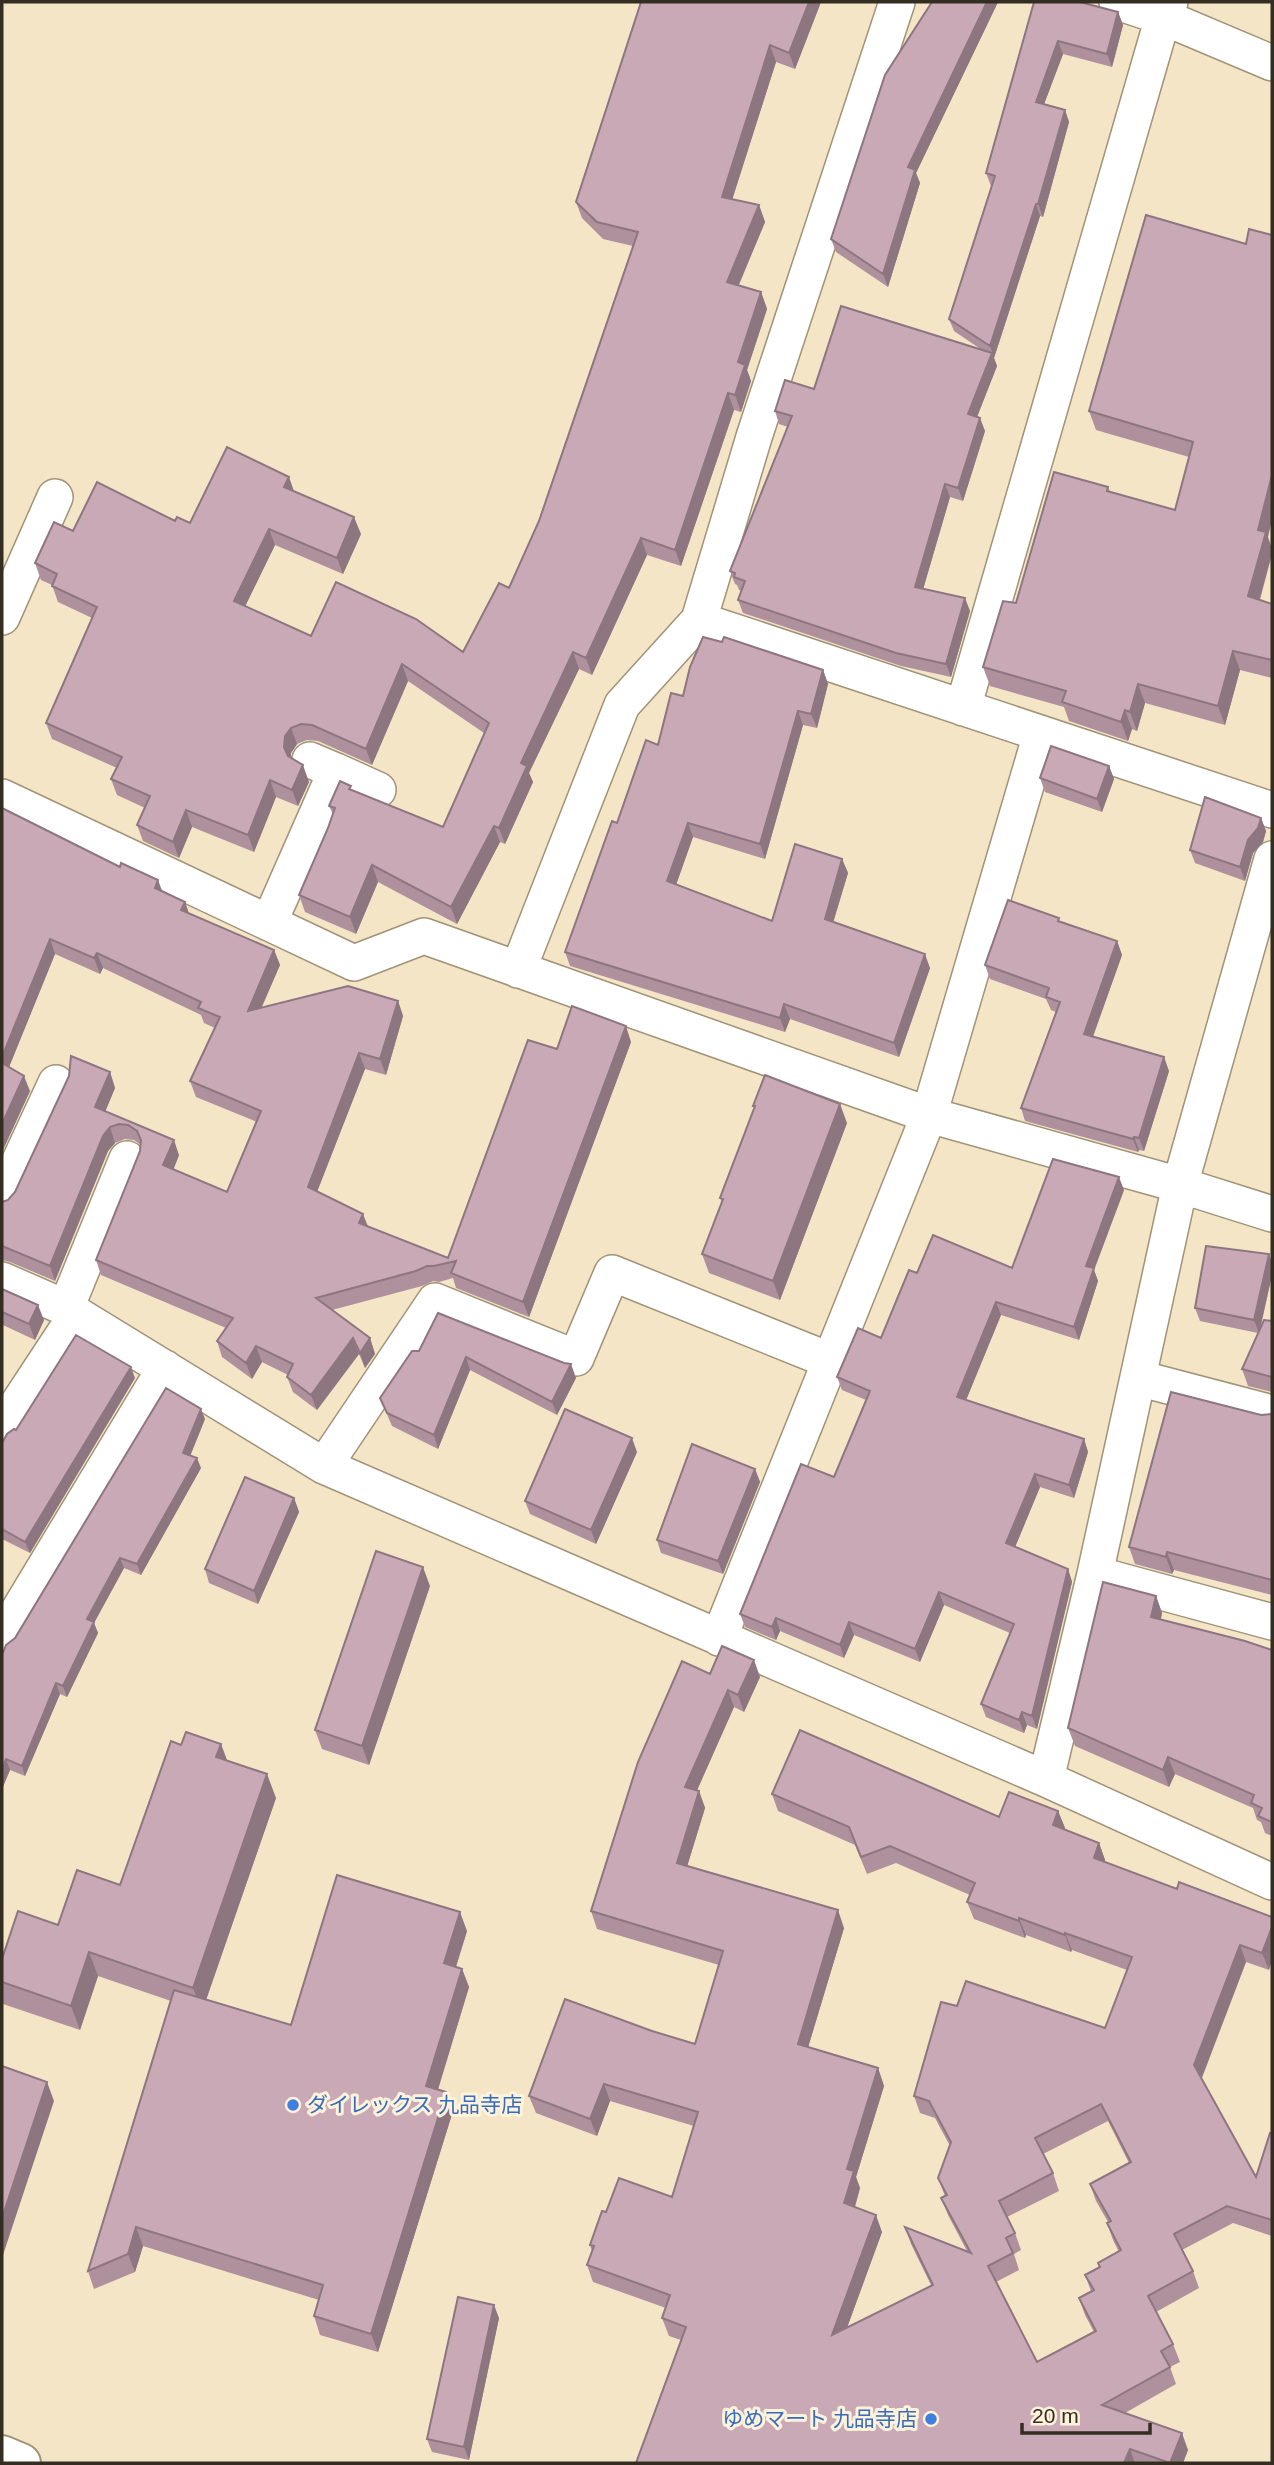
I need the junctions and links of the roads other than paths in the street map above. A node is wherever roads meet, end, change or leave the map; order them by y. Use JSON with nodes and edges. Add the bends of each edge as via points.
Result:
{"nodes":[{"id":1,"x":897,"y":2,"type":"edge"},
{"id":2,"x":1117,"y":2,"type":"edge"},
{"id":3,"x":1167,"y":10,"type":"edge"},
{"id":4,"x":1272,"y":63,"type":"edge"},
{"id":5,"x":55,"y":497,"type":"dead end"},
{"id":6,"x":2,"y":617,"type":"edge"},
{"id":7,"x":699,"y":620,"type":"junction"},
{"id":8,"x":963,"y":708,"type":"junction"},
{"id":9,"x":1041,"y":734,"type":"junction"},
{"id":10,"x":378,"y":790,"type":"dead end"},
{"id":11,"x":2,"y":797,"type":"edge"},
{"id":12,"x":1272,"y":810,"type":"edge"},
{"id":13,"x":1272,"y":859,"type":"edge"},
{"id":14,"x":269,"y":923,"type":"junction"},
{"id":15,"x":518,"y":970,"type":"junction"},
{"id":16,"x":56,"y":1083,"type":"dead end"},
{"id":17,"x":929,"y":1115,"type":"junction"},
{"id":18,"x":127,"y":1158,"type":"dead end"},
{"id":19,"x":1180,"y":1185,"type":"junction"},
{"id":20,"x":2,"y":1199,"type":"edge"},
{"id":21,"x":1272,"y":1214,"type":"edge"},
{"id":22,"x":2,"y":1280,"type":"edge"},
{"id":23,"x":71,"y":1311,"type":"junction"},
{"id":24,"x":831,"y":1362,"type":"junction"},
{"id":25,"x":164,"y":1368,"type":"junction"},
{"id":26,"x":1138,"y":1378,"type":"junction"},
{"id":27,"x":1272,"y":1413,"type":"edge"},
{"id":28,"x":2,"y":1428,"type":"edge"},
{"id":29,"x":324,"y":1466,"type":"junction"},
{"id":30,"x":1095,"y":1574,"type":"junction"},
{"id":31,"x":1272,"y":1622,"type":"edge"},
{"id":32,"x":2,"y":1638,"type":"edge"},
{"id":33,"x":719,"y":1638,"type":"junction"},
{"id":34,"x":1046,"y":1779,"type":"junction"},
{"id":35,"x":1272,"y":1882,"type":"edge"},
{"id":36,"x":2,"y":2455,"type":"edge"},
{"id":37,"x":21,"y":2463,"type":"edge"}],
"edges":[{"from":1,"to":7,"type":"street"},
{"from":2,"to":3,"type":"street"},
{"from":3,"to":4,"type":"street"},
{"from":3,"to":8,"type":"street"},
{"from":5,"to":6,"type":"street"},
{"from":7,"to":8,"type":"street"},
{"from":7,"to":15,"type":"street","via":[[622,705]]},
{"from":8,"to":9,"type":"street"},
{"from":9,"to":12,"type":"street"},
{"from":9,"to":17,"type":"street"},
{"from":10,"to":14,"type":"street","via":[[323,766]]},
{"from":11,"to":14,"type":"street"},
{"from":13,"to":19,"type":"street"},
{"from":14,"to":15,"type":"street","via":[[354,963],[424,936]]},
{"from":15,"to":17,"type":"street"},
{"from":16,"to":20,"type":"street"},
{"from":17,"to":19,"type":"street"},
{"from":17,"to":24,"type":"street"},
{"from":18,"to":23,"type":"street"},
{"from":19,"to":21,"type":"street"},
{"from":19,"to":26,"type":"street"},
{"from":22,"to":23,"type":"street"},
{"from":23,"to":25,"type":"street"},
{"from":23,"to":28,"type":"street"},
{"from":24,"to":29,"type":"street","via":[[612,1273],[576,1358],[435,1301]]},
{"from":24,"to":33,"type":"street"},
{"from":25,"to":29,"type":"street"},
{"from":25,"to":32,"type":"street"},
{"from":26,"to":27,"type":"street"},
{"from":26,"to":30,"type":"street"},
{"from":29,"to":33,"type":"street"},
{"from":30,"to":31,"type":"street"},
{"from":30,"to":34,"type":"street"},
{"from":33,"to":34,"type":"street"},
{"from":34,"to":35,"type":"street"},
{"from":36,"to":37,"type":"street"}]}
